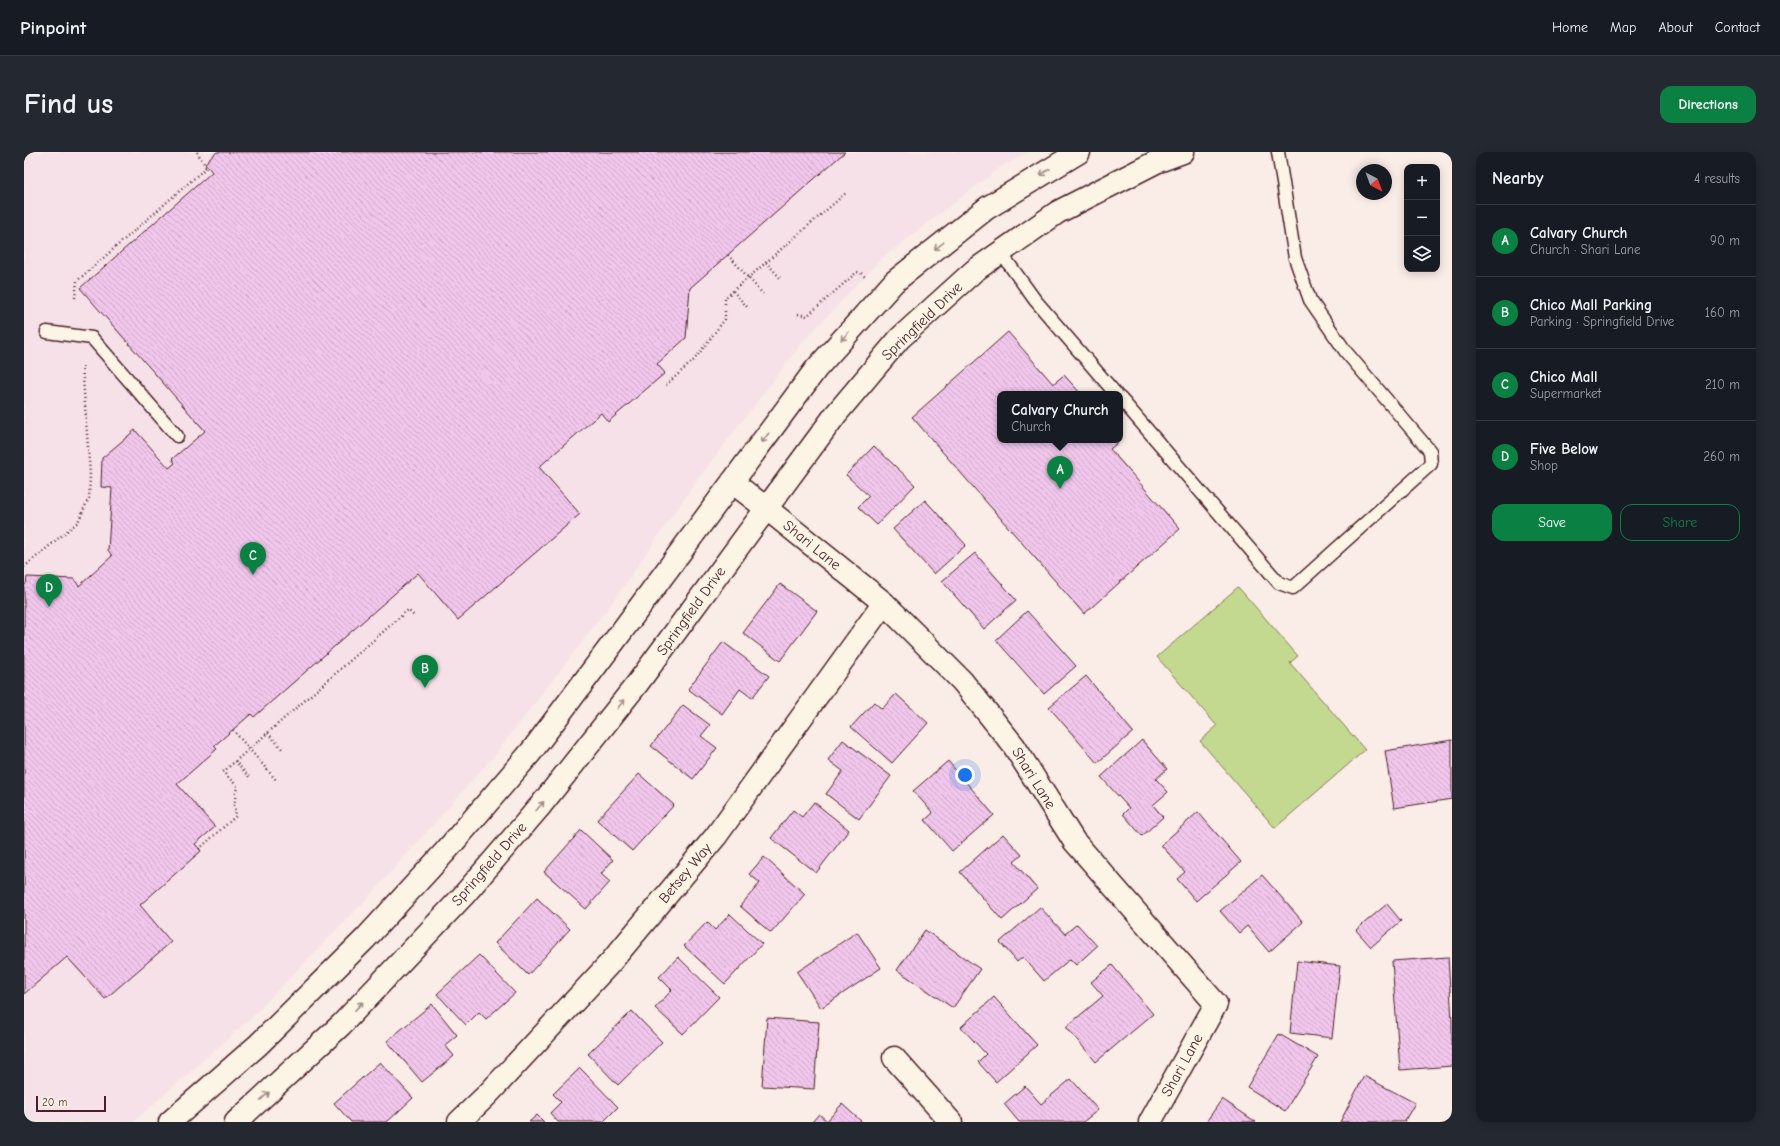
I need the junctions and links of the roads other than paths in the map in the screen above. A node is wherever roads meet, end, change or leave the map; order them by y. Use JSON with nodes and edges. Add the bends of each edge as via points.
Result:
{"nodes":[{"id":1,"x":1078,"y":152,"type":"edge"},
{"id":2,"x":1183,"y":152,"type":"edge"},
{"id":3,"x":1278,"y":152,"type":"edge"},
{"id":4,"x":1001,"y":253,"type":"junction"},
{"id":5,"x":47,"y":332,"type":"dead end"},
{"id":6,"x":1113,"y":391,"type":"edge"},
{"id":7,"x":1123,"y":401,"type":"edge"},
{"id":8,"x":177,"y":436,"type":"dead end"},
{"id":9,"x":732,"y":482,"type":"junction"},
{"id":10,"x":766,"y":508,"type":"junction"},
{"id":11,"x":884,"y":603,"type":"junction"},
{"id":12,"x":894,"y":1058,"type":"dead end"},
{"id":13,"x":170,"y":1122,"type":"edge"},
{"id":14,"x":236,"y":1122,"type":"edge"},
{"id":15,"x":459,"y":1122,"type":"edge"},
{"id":16,"x":951,"y":1122,"type":"edge"},
{"id":17,"x":1150,"y":1122,"type":"edge"}],
"edges":[{"from":1,"to":9,"type":"street","one_way":true,"via":[[987,208],[894,282],[816,369]]},
{"from":2,"to":4,"type":"street","name":"Springfield Drive","via":[[1156,162],[1058,212]]},
{"from":3,"to":7,"type":"lane","via":[[1295,258],[1310,300],[1346,352],[1430,451],[1431,464],[1293,588],[1279,583]]},
{"from":4,"to":6,"type":"lane","via":[[1035,300]]},
{"from":4,"to":10,"type":"street","name":"Springfield Drive","via":[[974,271],[900,338],[836,414]]},
{"from":5,"to":8,"type":"lane","via":[[92,338]]},
{"from":9,"to":10,"type":"street","name":"Shari Lane"},
{"from":9,"to":13,"type":"street","via":[[531,752],[444,852],[365,939],[258,1045]]},
{"from":10,"to":11,"type":"street","name":"Shari Lane"},
{"from":14,"to":10,"type":"street","name":"Springfield Drive","one_way":true,"via":[[341,1025],[463,896],[541,805],[637,684]]},
{"from":11,"to":15,"type":"street","name":"Betsey Way","via":[[716,836],[610,963]]},
{"from":11,"to":17,"type":"street","name":"Shari Lane","via":[[962,681],[1014,746],[1074,841],[1216,1004]]},
{"from":12,"to":16,"type":"street"}]}
